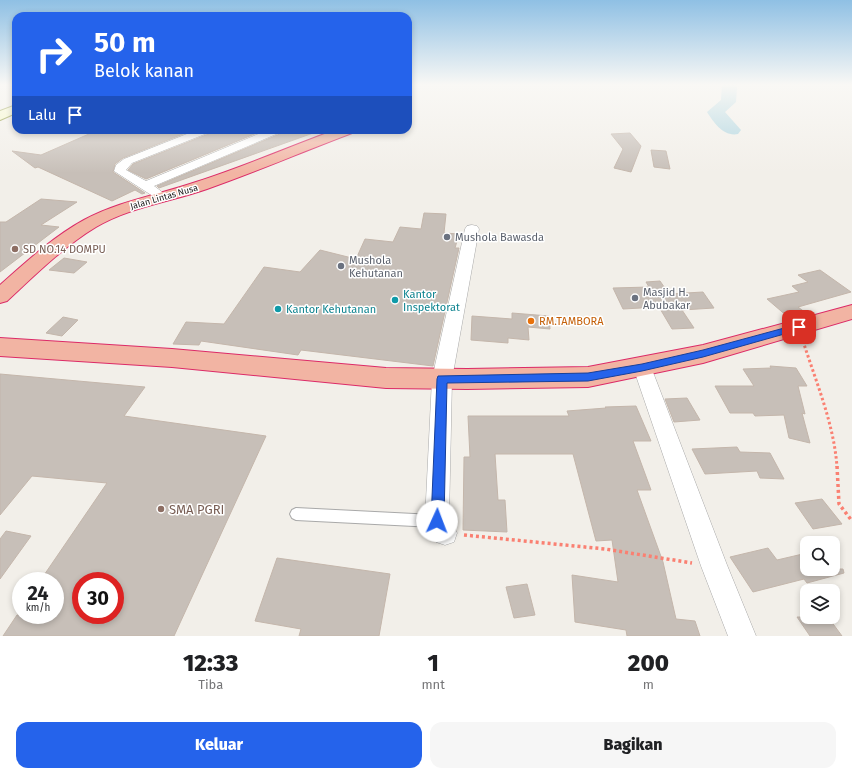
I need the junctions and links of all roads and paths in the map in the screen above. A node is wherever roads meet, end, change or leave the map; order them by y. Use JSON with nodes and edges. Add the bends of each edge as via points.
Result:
{"nodes":[{"id":1,"x":196,"y":134,"type":"edge"},
{"id":2,"x":268,"y":134,"type":"edge"},
{"id":3,"x":337,"y":134,"type":"edge"},
{"id":4,"x":145,"y":186,"type":"junction"},
{"id":5,"x":162,"y":197,"type":"junction"},
{"id":6,"x":472,"y":229,"type":"dead end"},
{"id":7,"x":1,"y":293,"type":"edge"},
{"id":8,"x":852,"y":312,"type":"edge"},
{"id":9,"x":799,"y":327,"type":"junction"},
{"id":10,"x":0,"y":347,"type":"edge"},
{"id":11,"x":642,"y":368,"type":"junction"},
{"id":12,"x":442,"y":379,"type":"junction"},
{"id":13,"x":296,"y":514,"type":"dead end"},
{"id":14,"x":852,"y":521,"type":"edge"},
{"id":15,"x":441,"y":527,"type":"junction"},
{"id":16,"x":714,"y":566,"type":"junction"},
{"id":17,"x":742,"y":636,"type":"edge"}],
"edges":[{"from":1,"to":4,"type":"street","via":[[128,161],[120,167],[120,171]]},
{"from":2,"to":4,"type":"street"},
{"from":3,"to":5,"type":"highway","name":"Jalan Lintas Nusa","via":[[201,186]]},
{"from":4,"to":5,"type":"street"},
{"from":5,"to":7,"type":"highway","name":"Jalan Lintas Nusa","via":[[120,210],[89,224],[49,252]]},
{"from":6,"to":12,"type":"street"},
{"from":8,"to":9,"type":"highway"},
{"from":9,"to":11,"type":"highway"},
{"from":9,"to":14,"type":"path","via":[[836,455],[839,504]]},
{"from":10,"to":12,"type":"highway","via":[[172,358],[386,378]]},
{"from":11,"to":12,"type":"highway","via":[[588,377]]},
{"from":11,"to":16,"type":"street"},
{"from":12,"to":15,"type":"street"},
{"from":13,"to":15,"type":"lane"},
{"from":15,"to":16,"type":"path"},
{"from":16,"to":17,"type":"street"}]}
